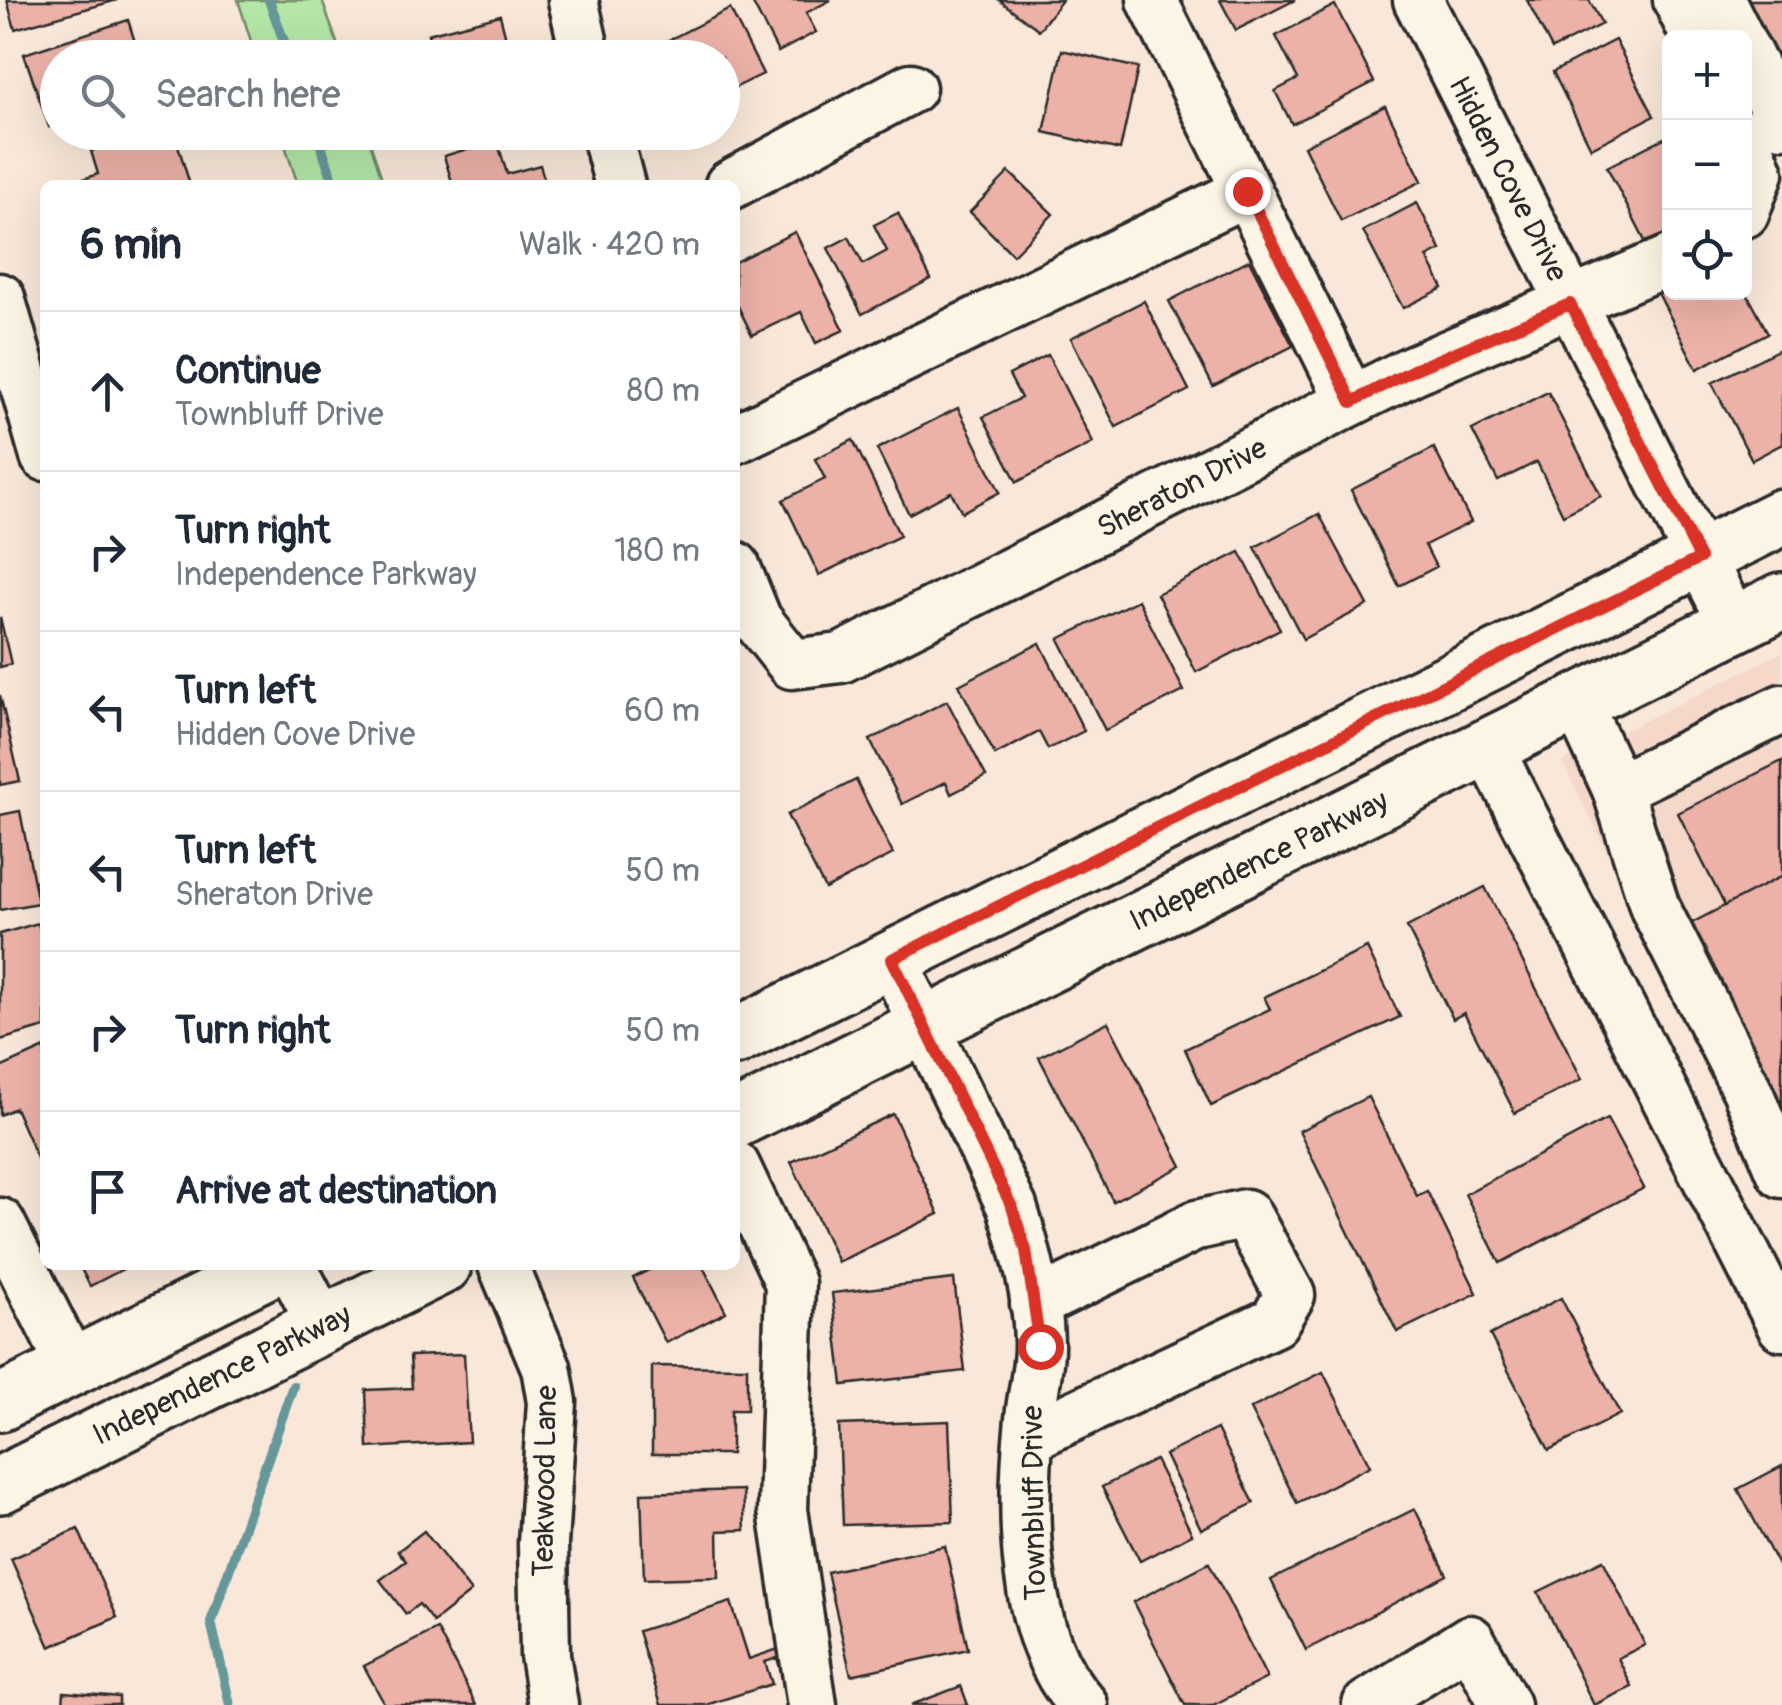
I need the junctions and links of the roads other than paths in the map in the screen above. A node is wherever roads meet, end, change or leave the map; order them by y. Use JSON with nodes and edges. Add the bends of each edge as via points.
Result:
{"nodes":[{"id":1,"x":573,"y":0,"type":"edge"},
{"id":2,"x":1152,"y":0,"type":"edge"},
{"id":3,"x":1418,"y":0,"type":"edge"},
{"id":4,"x":1678,"y":0,"type":"edge"},
{"id":5,"x":1720,"y":0,"type":"edge"},
{"id":6,"x":1692,"y":30,"type":"edge"},
{"id":7,"x":1735,"y":30,"type":"edge"},
{"id":8,"x":582,"y":40,"type":"edge"},
{"id":9,"x":1752,"y":64,"type":"edge"},
{"id":10,"x":912,"y":88,"type":"dead end"},
{"id":11,"x":1782,"y":123,"type":"edge"},
{"id":12,"x":611,"y":150,"type":"edge"},
{"id":13,"x":1752,"y":157,"type":"edge"},
{"id":14,"x":619,"y":180,"type":"edge"},
{"id":15,"x":739,"y":180,"type":"edge"},
{"id":16,"x":1752,"y":190,"type":"edge"},
{"id":17,"x":1247,"y":191,"type":"junction"},
{"id":18,"x":1662,"y":264,"type":"edge"},
{"id":19,"x":0,"y":298,"type":"edge"},
{"id":20,"x":1570,"y":304,"type":"junction"},
{"id":21,"x":1352,"y":402,"type":"junction"},
{"id":22,"x":740,"y":437,"type":"edge"},
{"id":23,"x":40,"y":438,"type":"edge"},
{"id":24,"x":1782,"y":517,"type":"edge"},
{"id":25,"x":1700,"y":558,"type":"junction"},
{"id":26,"x":740,"y":578,"type":"edge"},
{"id":27,"x":1782,"y":601,"type":"edge"},
{"id":28,"x":1734,"y":626,"type":"junction"},
{"id":29,"x":1577,"y":703,"type":"junction"},
{"id":30,"x":1782,"y":709,"type":"edge"},
{"id":31,"x":1488,"y":748,"type":"junction"},
{"id":32,"x":1617,"y":790,"type":"junction"},
{"id":33,"x":892,"y":959,"type":"junction"},
{"id":34,"x":925,"y":1026,"type":"junction"},
{"id":35,"x":740,"y":1035,"type":"edge"},
{"id":36,"x":740,"y":1118,"type":"edge"},
{"id":37,"x":1782,"y":1173,"type":"edge"},
{"id":38,"x":740,"y":1177,"type":"edge"},
{"id":39,"x":0,"y":1222,"type":"edge"},
{"id":40,"x":267,"y":1270,"type":"edge"},
{"id":41,"x":294,"y":1270,"type":"edge"},
{"id":42,"x":433,"y":1270,"type":"edge"},
{"id":43,"x":506,"y":1270,"type":"edge"},
{"id":44,"x":1035,"y":1304,"type":"junction"},
{"id":45,"x":322,"y":1325,"type":"junction"},
{"id":46,"x":1782,"y":1326,"type":"edge"},
{"id":47,"x":72,"y":1367,"type":"junction"},
{"id":48,"x":0,"y":1403,"type":"edge"},
{"id":49,"x":1029,"y":1438,"type":"junction"},
{"id":50,"x":0,"y":1484,"type":"edge"},
{"id":51,"x":554,"y":1705,"type":"edge"},
{"id":52,"x":812,"y":1705,"type":"edge"},
{"id":53,"x":1082,"y":1705,"type":"edge"},
{"id":54,"x":1366,"y":1705,"type":"edge"},
{"id":55,"x":1505,"y":1705,"type":"edge"}],
"edges":[{"from":1,"to":8,"type":"street"},
{"from":2,"to":17,"type":"street"},
{"from":3,"to":20,"type":"street","name":"Hidden Cove Drive"},
{"from":4,"to":6,"type":"street"},
{"from":5,"to":7,"type":"street"},
{"from":9,"to":11,"type":"street"},
{"from":10,"to":15,"type":"street"},
{"from":12,"to":14,"type":"street"},
{"from":13,"to":16,"type":"street","via":[[1758,173]]},
{"from":17,"to":21,"type":"street"},
{"from":17,"to":22,"type":"street"},
{"from":18,"to":20,"type":"street","name":"Sheraton Drive"},
{"from":19,"to":23,"type":"street"},
{"from":20,"to":21,"type":"street","name":"Sheraton Drive"},
{"from":20,"to":25,"type":"street","name":"Hidden Cove Drive"},
{"from":21,"to":26,"type":"street","name":"Sheraton Drive","via":[[841,658],[792,664],[758,620]]},
{"from":24,"to":25,"type":"main road"},
{"from":25,"to":28,"type":"street","name":"Hidden Cove Drive"},
{"from":25,"to":33,"type":"main road"},
{"from":27,"to":28,"type":"main road","name":"Independence Parkway"},
{"from":28,"to":29,"type":"main road","name":"Independence Parkway"},
{"from":29,"to":31,"type":"main road","name":"Independence Parkway"},
{"from":29,"to":32,"type":"street"},
{"from":30,"to":32,"type":"street"},
{"from":31,"to":34,"type":"main road","name":"Independence Parkway"},
{"from":31,"to":46,"type":"street"},
{"from":32,"to":37,"type":"street","via":[[1655,908]]},
{"from":33,"to":34,"type":"street","name":"Townbluff Drive"},
{"from":33,"to":35,"type":"main road"},
{"from":34,"to":36,"type":"main road","name":"Independence Parkway"},
{"from":34,"to":44,"type":"street","name":"Townbluff Drive","via":[[1012,1207]]},
{"from":38,"to":52,"type":"street","via":[[790,1283],[782,1510]]},
{"from":39,"to":47,"type":"street"},
{"from":40,"to":47,"type":"main road"},
{"from":41,"to":45,"type":"street"},
{"from":42,"to":45,"type":"main road","name":"Independence Parkway"},
{"from":43,"to":51,"type":"street","name":"Teakwood Lane","via":[[546,1367],[552,1402],[543,1544],[545,1655]]},
{"from":44,"to":49,"type":"street","name":"Townbluff Drive","via":[[1040,1346]]},
{"from":44,"to":49,"type":"street","via":[[1197,1225],[1246,1214],[1290,1295],[1274,1322]]},
{"from":45,"to":50,"type":"main road","name":"Independence Parkway"},
{"from":47,"to":48,"type":"main road"},
{"from":49,"to":53,"type":"street","name":"Townbluff Drive","via":[[1030,1601],[1049,1654]]},
{"from":54,"to":55,"type":"street","via":[[1470,1640]]}]}
